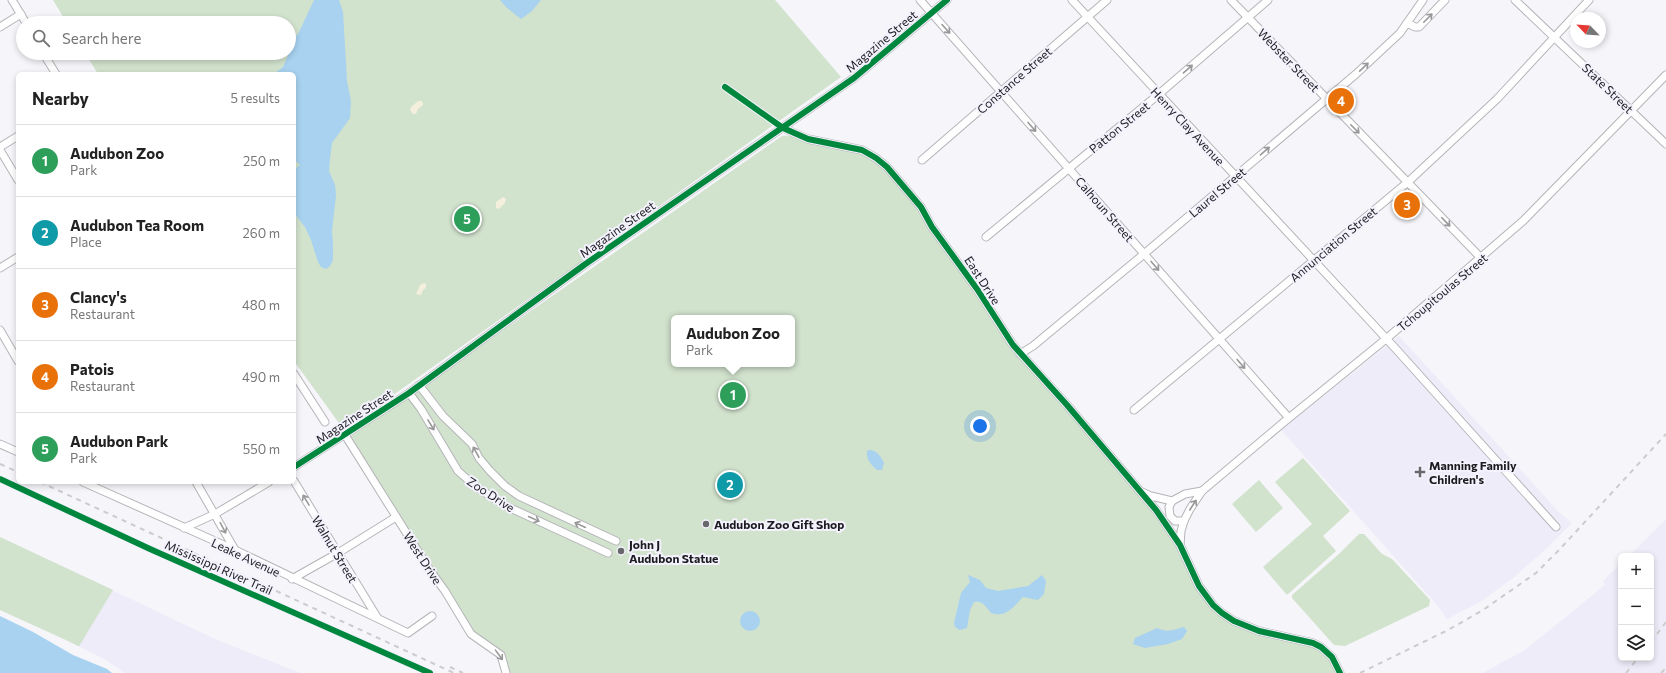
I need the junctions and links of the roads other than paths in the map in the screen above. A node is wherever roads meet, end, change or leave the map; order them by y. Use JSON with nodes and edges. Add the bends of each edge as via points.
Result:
{"nodes":[{"id":1,"x":12,"y":0,"type":"edge"},
{"id":2,"x":920,"y":0,"type":"edge"},
{"id":3,"x":947,"y":0,"type":"edge"},
{"id":4,"x":1072,"y":0,"type":"edge"},
{"id":5,"x":1107,"y":0,"type":"edge"},
{"id":6,"x":1231,"y":0,"type":"edge"},
{"id":7,"x":1268,"y":0,"type":"edge"},
{"id":8,"x":1422,"y":0,"type":"edge"},
{"id":9,"x":1445,"y":0,"type":"edge"},
{"id":10,"x":1515,"y":0,"type":"edge"},
{"id":11,"x":1589,"y":0,"type":"edge"},
{"id":12,"x":932,"y":13,"type":"junction"},
{"id":13,"x":21,"y":14,"type":"joint"},
{"id":14,"x":18,"y":16,"type":"edge"},
{"id":15,"x":1087,"y":16,"type":"junction"},
{"id":16,"x":16,"y":17,"type":"edge"},
{"id":17,"x":1248,"y":18,"type":"junction"},
{"id":18,"x":1407,"y":23,"type":"junction"},
{"id":19,"x":0,"y":27,"type":"edge"},
{"id":20,"x":1554,"y":37,"type":"junction"},
{"id":21,"x":47,"y":60,"type":"edge"},
{"id":22,"x":55,"y":72,"type":"edge"},
{"id":23,"x":1666,"y":75,"type":"edge"},
{"id":24,"x":1001,"y":91,"type":"junction"},
{"id":25,"x":1159,"y":94,"type":"junction"},
{"id":26,"x":1326,"y":99,"type":"junction"},
{"id":27,"x":1632,"y":111,"type":"junction"},
{"id":28,"x":784,"y":128,"type":"junction"},
{"id":29,"x":16,"y":137,"type":"edge"},
{"id":30,"x":1666,"y":144,"type":"edge"},
{"id":31,"x":0,"y":146,"type":"edge"},
{"id":32,"x":0,"y":150,"type":"edge"},
{"id":33,"x":922,"y":160,"type":"dead end"},
{"id":34,"x":1069,"y":168,"type":"junction"},
{"id":35,"x":16,"y":177,"type":"edge"},
{"id":36,"x":1236,"y":177,"type":"junction"},
{"id":37,"x":1408,"y":182,"type":"junction"},
{"id":38,"x":986,"y":237,"type":"dead end"},
{"id":39,"x":1144,"y":254,"type":"junction"},
{"id":40,"x":16,"y":258,"type":"edge"},
{"id":41,"x":1481,"y":258,"type":"junction"},
{"id":42,"x":1313,"y":260,"type":"junction"},
{"id":43,"x":0,"y":268,"type":"edge"},
{"id":44,"x":0,"y":330,"type":"edge"},
{"id":45,"x":1219,"y":339,"type":"junction"},
{"id":46,"x":1386,"y":339,"type":"junction"},
{"id":47,"x":1020,"y":354,"type":"junction"},
{"id":48,"x":16,"y":358,"type":"edge"},
{"id":49,"x":296,"y":377,"type":"edge"},
{"id":50,"x":419,"y":386,"type":"junction"},
{"id":51,"x":409,"y":393,"type":"junction"},
{"id":52,"x":1134,"y":410,"type":"dead end"},
{"id":53,"x":1289,"y":418,"type":"junction"},
{"id":54,"x":324,"y":422,"type":"dead end"},
{"id":55,"x":345,"y":435,"type":"junction"},
{"id":56,"x":0,"y":444,"type":"edge"},
{"id":57,"x":16,"y":451,"type":"edge"},
{"id":58,"x":296,"y":466,"type":"edge"},
{"id":59,"x":90,"y":484,"type":"edge"},
{"id":60,"x":197,"y":484,"type":"edge"},
{"id":61,"x":266,"y":484,"type":"edge"},
{"id":62,"x":296,"y":484,"type":"edge"},
{"id":63,"x":1140,"y":491,"type":"junction"},
{"id":64,"x":1202,"y":491,"type":"junction"},
{"id":65,"x":1172,"y":501,"type":"junction"},
{"id":66,"x":216,"y":514,"type":"junction"},
{"id":67,"x":396,"y":517,"type":"junction"},
{"id":68,"x":1184,"y":521,"type":"junction"},
{"id":69,"x":1556,"y":526,"type":"dead end"},
{"id":70,"x":184,"y":528,"type":"junction"},
{"id":71,"x":616,"y":541,"type":"dead end"},
{"id":72,"x":1180,"y":544,"type":"junction"},
{"id":73,"x":235,"y":550,"type":"junction"},
{"id":74,"x":338,"y":553,"type":"junction"},
{"id":75,"x":608,"y":553,"type":"dead end"},
{"id":76,"x":292,"y":579,"type":"junction"},
{"id":77,"x":432,"y":616,"type":"dead end"},
{"id":78,"x":377,"y":617,"type":"junction"},
{"id":79,"x":506,"y":673,"type":"edge"},
{"id":80,"x":1340,"y":673,"type":"edge"}],
"edges":[{"from":1,"to":13,"type":"street"},
{"from":2,"to":12,"type":"street","name":"Calhoun Street"},
{"from":3,"to":12,"type":"street","name":"Magazine Street"},
{"from":4,"to":15,"type":"street","name":"Henry Clay Avenue"},
{"from":5,"to":15,"type":"street","name":"Constance Street"},
{"from":6,"to":17,"type":"street","name":"Webster Street"},
{"from":7,"to":17,"type":"street","name":"Patton Street"},
{"from":8,"to":18,"type":"street","name":"Laurel Street"},
{"from":18,"to":9,"type":"street","one_way":true,"via":[[1415,28],[1419,27]]},
{"from":10,"to":20,"type":"street","name":"State Street"},
{"from":11,"to":20,"type":"street","name":"Annunciation Street"},
{"from":12,"to":24,"type":"street","name":"Calhoun Street","one_way":true},
{"from":12,"to":28,"type":"street","name":"Magazine Street","via":[[854,78]]},
{"from":13,"to":14,"type":"street"},
{"from":15,"to":24,"type":"street","name":"Constance Street"},
{"from":15,"to":25,"type":"street","name":"Henry Clay Avenue"},
{"from":16,"to":19,"type":"street"},
{"from":25,"to":17,"type":"street","name":"Patton Street","one_way":true},
{"from":17,"to":26,"type":"street","name":"Webster Street"},
{"from":26,"to":18,"type":"street","name":"Laurel Street","one_way":true,"via":[[1400,33]]},
{"from":20,"to":27,"type":"street","name":"State Street"},
{"from":20,"to":37,"type":"street","name":"Annunciation Street","via":[[1497,99]]},
{"from":21,"to":22,"type":"street"},
{"from":23,"to":27,"type":"street","name":"Tchoupitoulas Street"},
{"from":24,"to":33,"type":"street","name":"Constance Street"},
{"from":24,"to":34,"type":"street","name":"Calhoun Street","one_way":true},
{"from":25,"to":34,"type":"street","name":"Patton Street"},
{"from":25,"to":36,"type":"street","name":"Henry Clay Avenue"},
{"from":36,"to":26,"type":"street","name":"Laurel Street","one_way":true},
{"from":26,"to":37,"type":"street","name":"Webster Street","one_way":true},
{"from":27,"to":30,"type":"street","name":"State Street"},
{"from":27,"to":41,"type":"street","name":"Tchoupitoulas Street","via":[[1523,222]]},
{"from":28,"to":47,"type":"street","name":"East Drive","via":[[808,139],[862,150],[887,167],[921,207],[932,227]]},
{"from":28,"to":50,"type":"street","name":"Magazine Street","via":[[584,265]]},
{"from":29,"to":31,"type":"street"},
{"from":32,"to":35,"type":"street"},
{"from":34,"to":38,"type":"street","name":"Patton Street"},
{"from":34,"to":39,"type":"street","name":"Calhoun Street"},
{"from":36,"to":39,"type":"street","name":"Laurel Street"},
{"from":36,"to":42,"type":"street","name":"Henry Clay Avenue"},
{"from":37,"to":41,"type":"street","name":"Webster Street","one_way":true},
{"from":37,"to":42,"type":"street","name":"Annunciation Street"},
{"from":39,"to":45,"type":"street","name":"Calhoun Street","one_way":true},
{"from":39,"to":47,"type":"street","name":"Laurel Street"},
{"from":40,"to":43,"type":"street"},
{"from":41,"to":46,"type":"street","name":"Tchoupitoulas Street"},
{"from":42,"to":45,"type":"street","name":"Annunciation Street"},
{"from":42,"to":46,"type":"street","name":"Henry Clay Avenue"},
{"from":44,"to":48,"type":"street"},
{"from":45,"to":52,"type":"street","name":"Annunciation Street"},
{"from":45,"to":53,"type":"street","name":"Calhoun Street","one_way":true},
{"from":46,"to":53,"type":"street","name":"Tchoupitoulas Street"},
{"from":46,"to":69,"type":"street","name":"Henry Clay Avenue"},
{"from":47,"to":63,"type":"street","name":"East Drive"},
{"from":49,"to":54,"type":"street"},
{"from":50,"to":51,"type":"street","name":"Magazine Street"},
{"from":71,"to":50,"type":"street","name":"Zoo Drive","one_way":true,"via":[[519,496],[505,486],[479,458],[472,444],[443,416]]},
{"from":51,"to":55,"type":"street","name":"Magazine Street"},
{"from":51,"to":75,"type":"street","name":"Zoo Drive","one_way":true,"via":[[458,471],[475,486],[504,505]]},
{"from":53,"to":64,"type":"street","name":"Tchoupitoulas Street"},
{"from":55,"to":58,"type":"street","name":"Magazine Street"},
{"from":55,"to":67,"type":"street","name":"West Drive"},
{"from":56,"to":57,"type":"street"},
{"from":59,"to":70,"type":"street","name":"Leake Avenue"},
{"from":60,"to":66,"type":"street"},
{"from":61,"to":66,"type":"street"},
{"from":74,"to":62,"type":"street","name":"Walnut Street","one_way":true},
{"from":63,"to":65,"type":"street"},
{"from":63,"to":72,"type":"street","name":"East Drive"},
{"from":64,"to":65,"type":"street","name":"Tchoupitoulas Street","via":[[1185,494]]},
{"from":68,"to":64,"type":"street","name":"Tchoupitoulas Street","one_way":true},
{"from":65,"to":68,"type":"street","via":[[1169,507],[1170,516],[1176,521]]},
{"from":66,"to":70,"type":"street"},
{"from":66,"to":73,"type":"street","one_way":true},
{"from":67,"to":74,"type":"street"},
{"from":67,"to":79,"type":"street","name":"West Drive","one_way":true,"via":[[471,634],[500,655]]},
{"from":68,"to":72,"type":"street","name":"Tchoupitoulas Street"},
{"from":70,"to":73,"type":"street","name":"Leake Avenue"},
{"from":72,"to":80,"type":"street","name":"East Drive","via":[[1191,571],[1205,595],[1222,614],[1259,631],[1321,647],[1332,657]]},
{"from":73,"to":76,"type":"street","name":"Leake Avenue"},
{"from":74,"to":76,"type":"street"},
{"from":74,"to":78,"type":"street","name":"Walnut Street"},
{"from":76,"to":78,"type":"street","name":"Leake Avenue"},
{"from":77,"to":78,"type":"street","name":"Leake Avenue","via":[[408,633]]}]}
